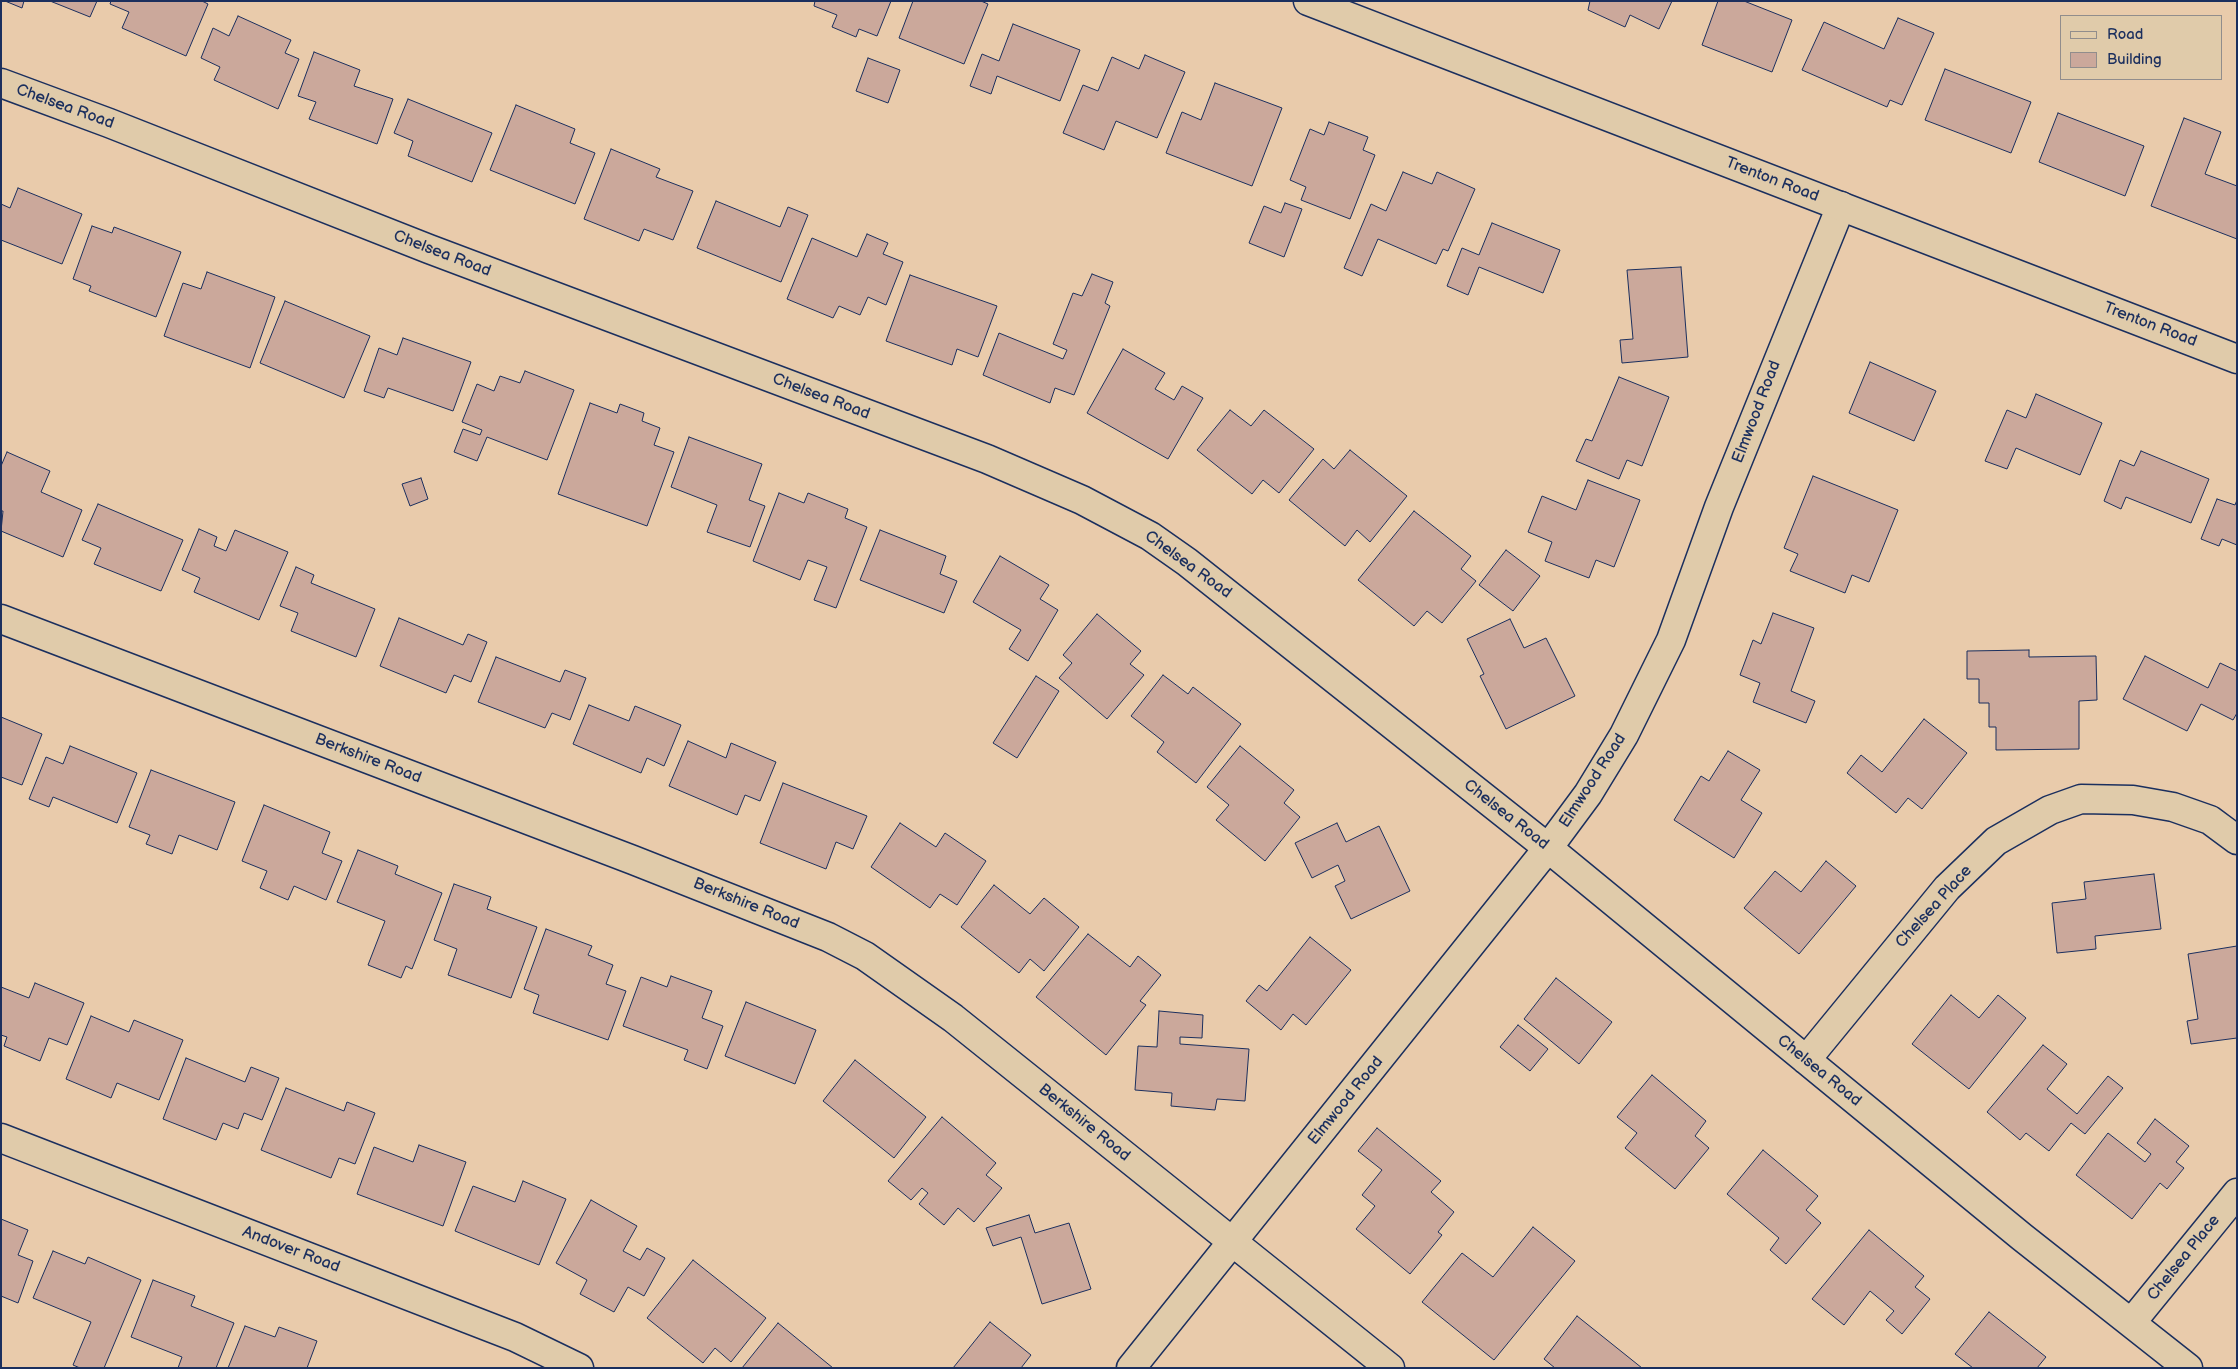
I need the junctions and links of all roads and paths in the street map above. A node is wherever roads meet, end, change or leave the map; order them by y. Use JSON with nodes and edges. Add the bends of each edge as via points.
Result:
{"nodes":[{"id":1,"x":1308,"y":1,"type":"edge"},
{"id":2,"x":1,"y":83,"type":"edge"},
{"id":3,"x":1841,"y":206,"type":"junction"},
{"id":4,"x":2237,"y":359,"type":"edge"},
{"id":5,"x":1,"y":619,"type":"edge"},
{"id":6,"x":2237,"y":840,"type":"edge"},
{"id":7,"x":1548,"y":848,"type":"junction"},
{"id":8,"x":1806,"y":1060,"type":"junction"},
{"id":9,"x":1,"y":1138,"type":"edge"},
{"id":10,"x":2237,"y":1193,"type":"edge"},
{"id":11,"x":1232,"y":1242,"type":"junction"},
{"id":12,"x":2131,"y":1323,"type":"junction"},
{"id":13,"x":579,"y":1368,"type":"edge"},
{"id":14,"x":1131,"y":1368,"type":"edge"},
{"id":15,"x":1390,"y":1368,"type":"edge"},
{"id":16,"x":2188,"y":1368,"type":"edge"}],
"edges":[{"from":1,"to":3,"type":"street","name":"Trenton Road"},
{"from":2,"to":7,"type":"street","name":"Chelsea Road","via":[[438,253],[988,459],[1082,500],[1150,536],[1187,562]]},
{"from":3,"to":4,"type":"street","name":"Trenton Road"},
{"from":3,"to":7,"type":"street","name":"Elmwood Road","via":[[1720,508],[1671,640],[1624,734],[1588,794]]},
{"from":5,"to":11,"type":"street","name":"Berkshire Road","via":[[828,937],[865,956],[953,1018]]},
{"from":6,"to":8,"type":"street","name":"Chelsea Place","via":[[2210,820],[2173,807],[2133,800],[2081,799],[2050,810],[1996,841],[1947,888]]},
{"from":7,"to":8,"type":"street","name":"Chelsea Road"},
{"from":7,"to":11,"type":"street","name":"Elmwood Road"},
{"from":8,"to":12,"type":"street","name":"Chelsea Road"},
{"from":9,"to":13,"type":"street","name":"Andover Road","via":[[515,1337]]},
{"from":10,"to":12,"type":"street","name":"Chelsea Place"},
{"from":11,"to":14,"type":"street","name":"Elmwood Road"},
{"from":11,"to":15,"type":"street","name":"Berkshire Road"},
{"from":12,"to":16,"type":"street","name":"Chelsea Road"}]}
